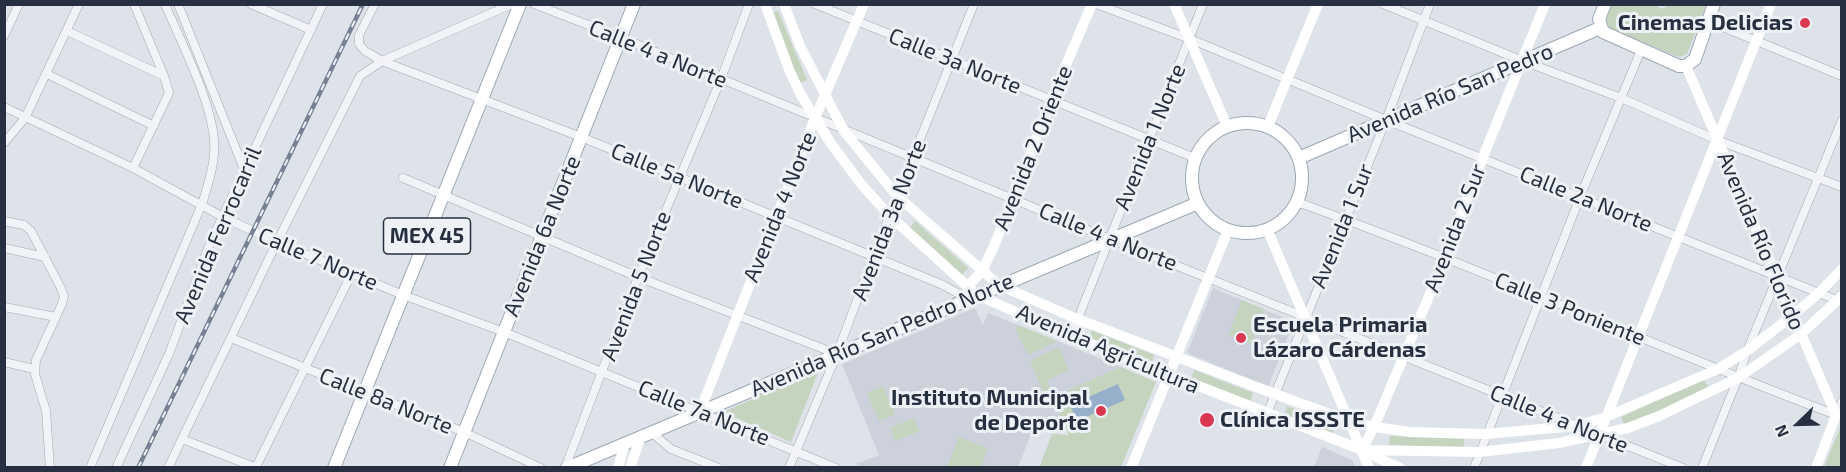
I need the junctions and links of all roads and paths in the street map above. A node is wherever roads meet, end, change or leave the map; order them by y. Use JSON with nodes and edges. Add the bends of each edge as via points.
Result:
{"nodes":[{"id":1,"x":19,"y":4,"type":"edge"},
{"id":2,"x":80,"y":4,"type":"edge"},
{"id":3,"x":134,"y":4,"type":"edge"},
{"id":4,"x":165,"y":4,"type":"edge"},
{"id":5,"x":178,"y":4,"type":"edge"},
{"id":6,"x":251,"y":4,"type":"edge"},
{"id":7,"x":323,"y":4,"type":"edge"},
{"id":8,"x":375,"y":4,"type":"edge"},
{"id":9,"x":512,"y":4,"type":"edge"},
{"id":10,"x":520,"y":4,"type":"edge"},
{"id":11,"x":534,"y":4,"type":"edge"},
{"id":12,"x":634,"y":4,"type":"edge"},
{"id":13,"x":749,"y":4,"type":"edge"},
{"id":14,"x":765,"y":4,"type":"edge"},
{"id":15,"x":784,"y":4,"type":"edge"},
{"id":16,"x":815,"y":4,"type":"edge"},
{"id":17,"x":864,"y":4,"type":"edge"},
{"id":18,"x":974,"y":4,"type":"edge"},
{"id":19,"x":1092,"y":4,"type":"edge"},
{"id":20,"x":1096,"y":4,"type":"edge"},
{"id":21,"x":1174,"y":4,"type":"edge"},
{"id":22,"x":1203,"y":4,"type":"edge"},
{"id":23,"x":1318,"y":4,"type":"edge"},
{"id":24,"x":1383,"y":4,"type":"edge"},
{"id":25,"x":1430,"y":4,"type":"edge"},
{"id":26,"x":1545,"y":4,"type":"edge"},
{"id":27,"x":1605,"y":4,"type":"edge"},
{"id":28,"x":1714,"y":4,"type":"edge"},
{"id":29,"x":1771,"y":4,"type":"edge"},
{"id":30,"x":1423,"y":21,"type":"junction"},
{"id":31,"x":1708,"y":21,"type":"junction"},
{"id":32,"x":857,"y":22,"type":"junction"},
{"id":33,"x":1600,"y":28,"type":"junction"},
{"id":34,"x":311,"y":30,"type":"junction"},
{"id":35,"x":68,"y":31,"type":"junction"},
{"id":36,"x":4,"y":36,"type":"edge"},
{"id":37,"x":622,"y":38,"type":"junction"},
{"id":38,"x":1190,"y":39,"type":"junction"},
{"id":39,"x":1756,"y":42,"type":"junction"},
{"id":40,"x":1641,"y":50,"type":"junction"},
{"id":41,"x":951,"y":60,"type":"junction"},
{"id":42,"x":382,"y":61,"type":"junction"},
{"id":43,"x":1523,"y":61,"type":"junction"},
{"id":44,"x":1686,"y":66,"type":"junction"},
{"id":45,"x":47,"y":74,"type":"junction"},
{"id":46,"x":164,"y":76,"type":"junction"},
{"id":47,"x":1842,"y":76,"type":"edge"},
{"id":48,"x":1288,"y":78,"type":"junction"},
{"id":49,"x":721,"y":79,"type":"junction"},
{"id":50,"x":825,"y":97,"type":"junction"},
{"id":51,"x":1621,"y":98,"type":"junction"},
{"id":52,"x":482,"y":100,"type":"junction"},
{"id":53,"x":1051,"y":100,"type":"junction"},
{"id":54,"x":4,"y":107,"type":"edge"},
{"id":55,"x":25,"y":118,"type":"junction"},
{"id":56,"x":815,"y":118,"type":"junction"},
{"id":57,"x":1386,"y":120,"type":"junction"},
{"id":58,"x":1842,"y":120,"type":"edge"},
{"id":59,"x":154,"y":126,"type":"junction"},
{"id":60,"x":1227,"y":126,"type":"junction"},
{"id":61,"x":1268,"y":126,"type":"junction"},
{"id":62,"x":844,"y":131,"type":"junction"},
{"id":63,"x":581,"y":137,"type":"junction"},
{"id":64,"x":1149,"y":139,"type":"junction"},
{"id":65,"x":1717,"y":140,"type":"junction"},
{"id":66,"x":4,"y":143,"type":"edge"},
{"id":67,"x":912,"y":158,"type":"junction"},
{"id":68,"x":1195,"y":158,"type":"junction"},
{"id":69,"x":1299,"y":158,"type":"junction"},
{"id":70,"x":1483,"y":158,"type":"junction"},
{"id":71,"x":134,"y":168,"type":"junction"},
{"id":72,"x":244,"y":169,"type":"junction"},
{"id":73,"x":403,"y":178,"type":"dead end"},
{"id":74,"x":678,"y":178,"type":"junction"},
{"id":75,"x":1818,"y":178,"type":"junction"},
{"id":76,"x":1842,"y":187,"type":"edge"},
{"id":77,"x":444,"y":195,"type":"junction"},
{"id":78,"x":897,"y":196,"type":"junction"},
{"id":79,"x":1580,"y":197,"type":"junction"},
{"id":80,"x":1013,"y":199,"type":"junction"},
{"id":81,"x":1297,"y":202,"type":"junction"},
{"id":82,"x":1198,"y":203,"type":"junction"},
{"id":83,"x":202,"y":204,"type":"junction"},
{"id":84,"x":890,"y":215,"type":"junction"},
{"id":85,"x":777,"y":216,"type":"junction"},
{"id":86,"x":223,"y":217,"type":"junction"},
{"id":87,"x":1344,"y":220,"type":"junction"},
{"id":88,"x":4,"y":221,"type":"edge"},
{"id":89,"x":1228,"y":230,"type":"junction"},
{"id":90,"x":1267,"y":230,"type":"junction"},
{"id":91,"x":543,"y":236,"type":"junction"},
{"id":92,"x":1678,"y":237,"type":"junction"},
{"id":93,"x":1110,"y":239,"type":"junction"},
{"id":94,"x":277,"y":242,"type":"junction"},
{"id":95,"x":4,"y":248,"type":"edge"},
{"id":96,"x":45,"y":257,"type":"junction"},
{"id":97,"x":873,"y":257,"type":"junction"},
{"id":98,"x":1445,"y":258,"type":"junction"},
{"id":99,"x":1842,"y":269,"type":"edge"},
{"id":100,"x":982,"y":271,"type":"junction"},
{"id":101,"x":352,"y":273,"type":"junction"},
{"id":102,"x":638,"y":277,"type":"junction"},
{"id":103,"x":1777,"y":277,"type":"junction"},
{"id":104,"x":1208,"y":278,"type":"junction"},
{"id":105,"x":999,"y":285,"type":"junction"},
{"id":106,"x":971,"y":293,"type":"junction"},
{"id":107,"x":1818,"y":294,"type":"junction"},
{"id":108,"x":404,"y":295,"type":"junction"},
{"id":109,"x":1541,"y":296,"type":"junction"},
{"id":110,"x":1840,"y":299,"type":"edge"},
{"id":111,"x":4,"y":307,"type":"edge"},
{"id":112,"x":1793,"y":315,"type":"junction"},
{"id":113,"x":736,"y":316,"type":"junction"},
{"id":114,"x":56,"y":317,"type":"junction"},
{"id":115,"x":1305,"y":317,"type":"junction"},
{"id":116,"x":1077,"y":319,"type":"junction"},
{"id":117,"x":504,"y":332,"type":"junction"},
{"id":118,"x":1801,"y":334,"type":"junction"},
{"id":119,"x":1071,"y":336,"type":"junction"},
{"id":120,"x":1638,"y":337,"type":"junction"},
{"id":121,"x":231,"y":338,"type":"junction"},
{"id":122,"x":1747,"y":351,"type":"junction"},
{"id":123,"x":837,"y":354,"type":"junction"},
{"id":124,"x":1175,"y":356,"type":"junction"},
{"id":125,"x":1404,"y":356,"type":"junction"},
{"id":126,"x":4,"y":362,"type":"edge"},
{"id":127,"x":304,"y":368,"type":"junction"},
{"id":128,"x":34,"y":369,"type":"junction"},
{"id":129,"x":1718,"y":369,"type":"junction"},
{"id":130,"x":602,"y":372,"type":"junction"},
{"id":131,"x":1169,"y":374,"type":"junction"},
{"id":132,"x":1738,"y":378,"type":"junction"},
{"id":133,"x":364,"y":392,"type":"junction"},
{"id":134,"x":1275,"y":394,"type":"junction"},
{"id":135,"x":1502,"y":396,"type":"junction"},
{"id":136,"x":1842,"y":401,"type":"edge"},
{"id":137,"x":700,"y":411,"type":"junction"},
{"id":138,"x":1267,"y":414,"type":"junction"},
{"id":139,"x":1606,"y":417,"type":"junction"},
{"id":140,"x":1839,"y":417,"type":"edge"},
{"id":141,"x":1349,"y":421,"type":"junction"},
{"id":142,"x":1576,"y":426,"type":"junction"},
{"id":143,"x":1374,"y":427,"type":"junction"},
{"id":144,"x":464,"y":432,"type":"junction"},
{"id":145,"x":646,"y":434,"type":"junction"},
{"id":146,"x":1485,"y":434,"type":"junction"},
{"id":147,"x":1599,"y":435,"type":"junction"},
{"id":148,"x":182,"y":439,"type":"junction"},
{"id":149,"x":625,"y":443,"type":"junction"},
{"id":150,"x":1362,"y":450,"type":"junction"},
{"id":151,"x":795,"y":451,"type":"junction"},
{"id":152,"x":1480,"y":452,"type":"junction"},
{"id":153,"x":256,"y":467,"type":"edge"},
{"id":154,"x":50,"y":468,"type":"edge"},
{"id":155,"x":90,"y":468,"type":"edge"},
{"id":156,"x":116,"y":468,"type":"edge"},
{"id":157,"x":168,"y":468,"type":"edge"},
{"id":158,"x":334,"y":468,"type":"edge"},
{"id":159,"x":450,"y":468,"type":"edge"},
{"id":160,"x":541,"y":468,"type":"edge"},
{"id":161,"x":566,"y":468,"type":"edge"},
{"id":162,"x":618,"y":468,"type":"edge"},
{"id":163,"x":630,"y":468,"type":"edge"},
{"id":164,"x":719,"y":468,"type":"edge"},
{"id":165,"x":789,"y":468,"type":"edge"},
{"id":166,"x":836,"y":468,"type":"edge"},
{"id":167,"x":1131,"y":468,"type":"edge"},
{"id":168,"x":1369,"y":468,"type":"edge"},
{"id":169,"x":1400,"y":468,"type":"edge"},
{"id":170,"x":1474,"y":468,"type":"edge"},
{"id":171,"x":1586,"y":468,"type":"edge"},
{"id":172,"x":1683,"y":468,"type":"edge"},
{"id":173,"x":1702,"y":468,"type":"edge"},
{"id":174,"x":1816,"y":468,"type":"edge"}],
"edges":[{"from":1,"to":36,"type":"street"},
{"from":2,"to":35,"type":"street"},
{"from":3,"to":46,"type":"street"},
{"from":4,"to":83,"type":"street","name":"Avenida Ferrocarril","via":[[212,124],[214,155]]},
{"from":5,"to":72,"type":"street"},
{"from":6,"to":34,"type":"street"},
{"from":7,"to":34,"type":"street","name":"Avenida Ferrocarril"},
{"from":8,"to":42,"type":"street","name":"Calle 5a Norte","via":[[359,35],[359,44]]},
{"from":9,"to":42,"type":"street"},
{"from":10,"to":52,"type":"main road","number":"MEX 45"},
{"from":11,"to":37,"type":"street","name":"Calle 4 a Norte"},
{"from":12,"to":37,"type":"main road","name":"Avenida 6a Norte"},
{"from":13,"to":49,"type":"street","name":"Avenida 5 Norte"},
{"from":14,"to":56,"type":"main road","name":"Avenida Agricultura","via":[[790,72]]},
{"from":15,"to":50,"type":"main road","name":"Avenida Agricultura"},
{"from":16,"to":32,"type":"street","name":"Calle 3a Norte"},
{"from":17,"to":32,"type":"main road","name":"Avenida 4 Norte"},
{"from":18,"to":41,"type":"street","name":"Avenida 3a Norte"},
{"from":19,"to":53,"type":"main road","name":"Avenida 2 Oriente"},
{"from":20,"to":38,"type":"street","name":"Calle 2a Norte"},
{"from":21,"to":38,"type":"main road"},
{"from":22,"to":38,"type":"street","name":"Avenida 1 Norte"},
{"from":23,"to":48,"type":"main road"},
{"from":24,"to":30,"type":"street"},
{"from":25,"to":30,"type":"street","name":"Avenida 1 Sur"},
{"from":26,"to":43,"type":"main road","name":"Avenida 2 Sur"},
{"from":27,"to":33,"type":"main road"},
{"from":28,"to":31,"type":"main road"},
{"from":29,"to":39,"type":"main road"},
{"from":30,"to":43,"type":"street"},
{"from":30,"to":57,"type":"street","name":"Avenida 1 Sur"},
{"from":31,"to":39,"type":"street"},
{"from":31,"to":44,"type":"main road","via":[[1695,58]]},
{"from":32,"to":41,"type":"street","name":"Calle 3a Norte"},
{"from":32,"to":50,"type":"main road","name":"Avenida 4 Norte"},
{"from":33,"to":40,"type":"main road","via":[[1607,36]]},
{"from":33,"to":43,"type":"main road","name":"Avenida Río San Pedro"},
{"from":34,"to":72,"type":"street","name":"Avenida Ferrocarril"},
{"from":35,"to":45,"type":"street"},
{"from":35,"to":46,"type":"street"},
{"from":37,"to":49,"type":"street","name":"Calle 4 a Norte"},
{"from":37,"to":63,"type":"main road","name":"Avenida 6a Norte"},
{"from":38,"to":48,"type":"street","name":"Calle 2a Norte"},
{"from":38,"to":60,"type":"main road"},
{"from":38,"to":64,"type":"street","name":"Avenida 1 Norte"},
{"from":39,"to":47,"type":"street"},
{"from":39,"to":65,"type":"main road"},
{"from":40,"to":44,"type":"main road"},
{"from":40,"to":51,"type":"street"},
{"from":41,"to":53,"type":"street","name":"Calle 3a Norte"},
{"from":41,"to":67,"type":"street","name":"Avenida 3a Norte"},
{"from":42,"to":52,"type":"street","name":"Calle 5a Norte"},
{"from":42,"to":94,"type":"street","via":[[364,72],[356,83]]},
{"from":43,"to":51,"type":"street"},
{"from":43,"to":57,"type":"main road","name":"Avenida Río San Pedro"},
{"from":43,"to":70,"type":"main road","name":"Avenida 2 Sur"},
{"from":44,"to":65,"type":"main road","name":"Avenida Río Florido"},
{"from":45,"to":55,"type":"street"},
{"from":45,"to":59,"type":"street"},
{"from":46,"to":59,"type":"street","via":[[168,98]]},
{"from":48,"to":57,"type":"street","name":"Calle 2a Norte"},
{"from":48,"to":61,"type":"main road"},
{"from":49,"to":56,"type":"street","name":"Calle 4 a Norte"},
{"from":49,"to":74,"type":"street","name":"Avenida 5 Norte"},
{"from":50,"to":56,"type":"main road","name":"Avenida 4 Norte"},
{"from":50,"to":62,"type":"main road","name":"Avenida Agricultura"},
{"from":51,"to":65,"type":"street"},
{"from":51,"to":79,"type":"street"},
{"from":52,"to":63,"type":"street","name":"Calle 5a Norte"},
{"from":52,"to":77,"type":"main road","number":"MEX 45"},
{"from":53,"to":64,"type":"street","name":"Calle 3a Norte"},
{"from":53,"to":80,"type":"main road","name":"Avenida 2 Oriente"},
{"from":54,"to":55,"type":"street","name":"Calle 7 Norte"},
{"from":55,"to":66,"type":"street"},
{"from":55,"to":71,"type":"street","name":"Calle 7 Norte"},
{"from":56,"to":62,"type":"street","name":"Calle 4 a Norte"},
{"from":56,"to":84,"type":"main road","name":"Avenida Agricultura","via":[[861,184]]},
{"from":56,"to":85,"type":"main road","name":"Avenida 4 Norte"},
{"from":57,"to":69,"type":"main road","name":"Avenida Río San Pedro"},
{"from":57,"to":70,"type":"street","name":"Calle 2a Norte"},
{"from":57,"to":87,"type":"street","name":"Avenida 1 Sur"},
{"from":58,"to":75,"type":"street"},
{"from":59,"to":71,"type":"street"},
{"from":60,"to":61,"type":"main road","via":[[1255,122]]},
{"from":60,"to":68,"type":"main road","via":[[1214,133]]},
{"from":61,"to":69,"type":"main road","via":[[1287,139]]},
{"from":62,"to":67,"type":"street","name":"Calle 4 a Norte"},
{"from":62,"to":78,"type":"main road","name":"Avenida Agricultura"},
{"from":63,"to":74,"type":"street","name":"Calle 5a Norte"},
{"from":63,"to":91,"type":"main road","name":"Avenida 6a Norte"},
{"from":64,"to":68,"type":"street","name":"Calle 3a Norte"},
{"from":64,"to":93,"type":"street","name":"Avenida 1 Norte"},
{"from":65,"to":75,"type":"street"},
{"from":65,"to":92,"type":"main road"},
{"from":65,"to":103,"type":"main road","name":"Avenida Río Florido"},
{"from":67,"to":78,"type":"street","name":"Avenida 3a Norte"},
{"from":67,"to":80,"type":"street","name":"Calle 4 a Norte"},
{"from":68,"to":82,"type":"main road","via":[[1192,173]]},
{"from":69,"to":81,"type":"main road","via":[[1302,180]]},
{"from":70,"to":79,"type":"street","name":"Calle 2a Norte"},
{"from":70,"to":98,"type":"main road","name":"Avenida 2 Sur"},
{"from":71,"to":83,"type":"street","name":"Calle 7 Norte"},
{"from":72,"to":86,"type":"street","name":"Avenida Ferrocarril"},
{"from":73,"to":77,"type":"street"},
{"from":74,"to":85,"type":"street","name":"Calle 5a Norte"},
{"from":74,"to":102,"type":"street","name":"Avenida 5 Norte"},
{"from":75,"to":76,"type":"street"},
{"from":75,"to":103,"type":"street"},
{"from":77,"to":91,"type":"street"},
{"from":77,"to":108,"type":"main road","number":"MEX 45"},
{"from":78,"to":84,"type":"street","name":"Avenida 3a Norte"},
{"from":78,"to":100,"type":"main road","name":"Avenida Agricultura"},
{"from":79,"to":92,"type":"street","name":"Calle 2a Norte"},
{"from":79,"to":109,"type":"street"},
{"from":80,"to":93,"type":"street","name":"Calle 4 a Norte"},
{"from":80,"to":100,"type":"main road","name":"Avenida 2 Oriente"},
{"from":81,"to":87,"type":"street","name":"Calle 3 Poniente"},
{"from":81,"to":90,"type":"main road","via":[[1290,214]]},
{"from":82,"to":89,"type":"main road","via":[[1211,219]]},
{"from":82,"to":93,"type":"main road","name":"Avenida Río San Pedro Norte"},
{"from":83,"to":86,"type":"street","name":"Calle 7 Norte"},
{"from":83,"to":155,"type":"street","name":"Avenida Ferrocarril"},
{"from":84,"to":97,"type":"street","name":"Avenida 3a Norte"},
{"from":84,"to":106,"type":"main road","name":"Avenida Agricultura"},
{"from":85,"to":97,"type":"street","name":"Calle 5a Norte"},
{"from":85,"to":113,"type":"main road","name":"Avenida 4 Norte"},
{"from":86,"to":94,"type":"street","name":"Calle 7 Norte"},
{"from":86,"to":156,"type":"street","name":"Avenida Ferrocarril","via":[[201,264],[169,354]]},
{"from":87,"to":98,"type":"street","name":"Calle 3 Poniente"},
{"from":87,"to":115,"type":"street","name":"Avenida 1 Sur"},
{"from":88,"to":96,"type":"street","via":[[28,228]]},
{"from":89,"to":90,"type":"main road"},
{"from":89,"to":104,"type":"main road"},
{"from":90,"to":115,"type":"main road"},
{"from":91,"to":102,"type":"street"},
{"from":91,"to":117,"type":"main road","name":"Avenida 6a Norte"},
{"from":92,"to":103,"type":"street","name":"Calle 2a Norte"},
{"from":92,"to":120,"type":"main road"},
{"from":93,"to":104,"type":"street","name":"Calle 4 a Norte"},
{"from":93,"to":105,"type":"main road","name":"Avenida Río San Pedro Norte"},
{"from":93,"to":116,"type":"street","name":"Avenida 1 Norte"},
{"from":94,"to":101,"type":"street","name":"Calle 7 Norte"},
{"from":94,"to":121,"type":"street"},
{"from":95,"to":96,"type":"street"},
{"from":96,"to":114,"type":"street","via":[[63,296]]},
{"from":97,"to":106,"type":"street","name":"Calle 5a Norte"},
{"from":97,"to":123,"type":"street","name":"Avenida 3a Norte"},
{"from":98,"to":109,"type":"street","name":"Calle 3 Poniente"},
{"from":98,"to":125,"type":"main road","name":"Avenida 2 Sur"},
{"from":99,"to":107,"type":"main road","name":"Avenida Agricultura"},
{"from":100,"to":105,"type":"main road","name":"Avenida Agricultura"},
{"from":100,"to":106,"type":"main road","name":"Avenida 2 Oriente"},
{"from":101,"to":108,"type":"street","name":"Calle 7 Norte"},
{"from":101,"to":127,"type":"street"},
{"from":102,"to":113,"type":"street"},
{"from":102,"to":130,"type":"street","name":"Avenida 5 Norte"},
{"from":103,"to":107,"type":"street","name":"Calle 2a Norte"},
{"from":103,"to":112,"type":"main road","name":"Avenida Río Florido"},
{"from":103,"to":122,"type":"street"},
{"from":104,"to":115,"type":"street","name":"Calle 4 a Norte"},
{"from":104,"to":124,"type":"main road"},
{"from":105,"to":106,"type":"main road","name":"Avenida Río San Pedro Norte"},
{"from":105,"to":116,"type":"main road","name":"Avenida Agricultura"},
{"from":106,"to":119,"type":"main road","name":"Avenida Agricultura"},
{"from":106,"to":123,"type":"main road","name":"Avenida Río San Pedro Norte"},
{"from":107,"to":110,"type":"street","name":"Calle 2a Norte"},
{"from":107,"to":112,"type":"main road","name":"Avenida Agricultura"},
{"from":108,"to":117,"type":"street","name":"Calle 7a Norte"},
{"from":108,"to":133,"type":"main road","number":"MEX 45"},
{"from":109,"to":120,"type":"street","name":"Calle 3 Poniente"},
{"from":109,"to":135,"type":"street"},
{"from":110,"to":118,"type":"main road","name":"Avenida Agricultura"},
{"from":111,"to":114,"type":"street"},
{"from":112,"to":118,"type":"main road","name":"Avenida Río Florido"},
{"from":112,"to":122,"type":"main road","name":"Avenida Agricultura"},
{"from":113,"to":123,"type":"street"},
{"from":113,"to":137,"type":"main road","name":"Avenida 4 Norte"},
{"from":114,"to":128,"type":"street"},
{"from":115,"to":125,"type":"street","name":"Calle 4 a Norte"},
{"from":115,"to":134,"type":"street","name":"Avenida 1 Sur"},
{"from":115,"to":141,"type":"main road"},
{"from":116,"to":119,"type":"street","name":"Avenida 1 Norte"},
{"from":116,"to":124,"type":"main road","name":"Avenida Agricultura"},
{"from":117,"to":130,"type":"street","name":"Calle 7a Norte"},
{"from":117,"to":144,"type":"main road","name":"Avenida 6a Norte"},
{"from":118,"to":132,"type":"main road","name":"Avenida Agricultura"},
{"from":118,"to":140,"type":"main road","name":"Avenida Río Florido"},
{"from":119,"to":131,"type":"main road","name":"Avenida Agricultura"},
{"from":120,"to":129,"type":"street","name":"Calle 3 Poniente"},
{"from":120,"to":139,"type":"main road"},
{"from":121,"to":127,"type":"street","name":"Calle 8a Norte"},
{"from":121,"to":148,"type":"street"},
{"from":122,"to":129,"type":"main road","name":"Avenida Agricultura"},
{"from":122,"to":132,"type":"street"},
{"from":123,"to":137,"type":"main road","name":"Avenida Río San Pedro Norte"},
{"from":123,"to":151,"type":"street","name":"Avenida 3a Norte"},
{"from":124,"to":131,"type":"main road"},
{"from":124,"to":134,"type":"main road","name":"Avenida Agricultura"},
{"from":125,"to":135,"type":"street","name":"Calle 4 a Norte"},
{"from":125,"to":143,"type":"main road","name":"Avenida 2 Sur"},
{"from":126,"to":128,"type":"street"},
{"from":127,"to":133,"type":"street","name":"Calle 8a Norte"},
{"from":127,"to":153,"type":"street"},
{"from":128,"to":154,"type":"street","via":[[46,411]]},
{"from":129,"to":132,"type":"street","name":"Calle 3 Poniente"},
{"from":129,"to":139,"type":"main road","name":"Avenida Agricultura"},
{"from":130,"to":137,"type":"street","name":"Calle 7a Norte"},
{"from":130,"to":161,"type":"street","name":"Avenida 5 Norte"},
{"from":131,"to":138,"type":"main road","name":"Avenida Agricultura"},
{"from":131,"to":167,"type":"main road"},
{"from":132,"to":140,"type":"street","name":"Calle 3 Poniente"},
{"from":132,"to":147,"type":"main road","name":"Avenida Agricultura","via":[[1659,416]]},
{"from":132,"to":173,"type":"street"},
{"from":133,"to":144,"type":"street","name":"Calle 8a Norte"},
{"from":133,"to":158,"type":"main road","number":"MEX 45"},
{"from":134,"to":138,"type":"street","name":"Avenida 1 Sur"},
{"from":134,"to":141,"type":"main road","name":"Avenida Agricultura"},
{"from":135,"to":142,"type":"street","name":"Calle 4 a Norte"},
{"from":135,"to":146,"type":"street"},
{"from":136,"to":140,"type":"street"},
{"from":137,"to":145,"type":"main road","name":"Avenida Río San Pedro Norte"},
{"from":137,"to":151,"type":"street","name":"Calle 7a Norte"},
{"from":138,"to":150,"type":"main road","name":"Avenida Agricultura"},
{"from":139,"to":142,"type":"main road","name":"Avenida Agricultura"},
{"from":139,"to":147,"type":"main road"},
{"from":140,"to":174,"type":"main road"},
{"from":141,"to":143,"type":"main road","name":"Avenida Agricultura"},
{"from":141,"to":150,"type":"main road"},
{"from":142,"to":146,"type":"main road","name":"Avenida Agricultura"},
{"from":142,"to":147,"type":"street","name":"Calle 4 a Norte"},
{"from":143,"to":146,"type":"main road","name":"Avenida Agricultura"},
{"from":143,"to":150,"type":"main road","name":"Avenida 2 Sur"},
{"from":144,"to":159,"type":"main road","name":"Avenida 6a Norte"},
{"from":144,"to":160,"type":"street","name":"Calle 8a Norte"},
{"from":145,"to":149,"type":"main road","name":"Avenida Río San Pedro Norte"},
{"from":145,"to":163,"type":"main road"},
{"from":145,"to":164,"type":"street"},
{"from":146,"to":152,"type":"street"},
{"from":147,"to":152,"type":"main road","name":"Avenida Agricultura","via":[[1559,444]]},
{"from":147,"to":171,"type":"main road"},
{"from":147,"to":172,"type":"street","name":"Calle 4 a Norte"},
{"from":148,"to":153,"type":"street"},
{"from":148,"to":157,"type":"street"},
{"from":149,"to":161,"type":"main road","name":"Avenida Río San Pedro Norte"},
{"from":149,"to":162,"type":"main road"},
{"from":150,"to":152,"type":"main road","name":"Avenida Agricultura"},
{"from":150,"to":168,"type":"main road"},
{"from":150,"to":169,"type":"main road"},
{"from":151,"to":165,"type":"street","name":"Avenida 3a Norte"},
{"from":151,"to":166,"type":"street","name":"Calle 7a Norte"},
{"from":152,"to":170,"type":"street"}]}
